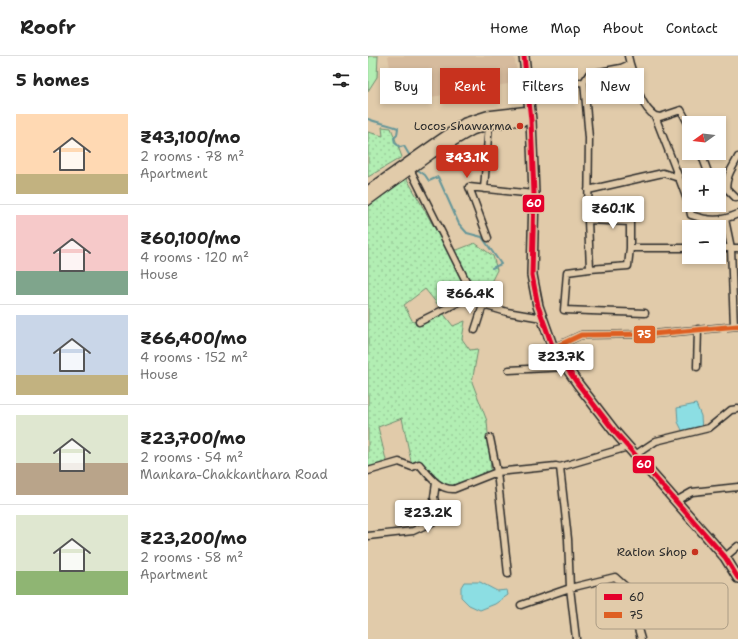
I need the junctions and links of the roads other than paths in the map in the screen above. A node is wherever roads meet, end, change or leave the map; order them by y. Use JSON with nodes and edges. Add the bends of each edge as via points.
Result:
{"nodes":[{"id":1,"x":524,"y":56,"type":"edge"},
{"id":2,"x":628,"y":56,"type":"edge"},
{"id":3,"x":630,"y":64,"type":"junction"},
{"id":4,"x":526,"y":68,"type":"edge"},
{"id":5,"x":578,"y":82,"type":"edge"},
{"id":6,"x":584,"y":82,"type":"junction"},
{"id":7,"x":529,"y":104,"type":"edge"},
{"id":8,"x":530,"y":111,"type":"junction"},
{"id":9,"x":655,"y":116,"type":"junction"},
{"id":10,"x":684,"y":116,"type":"edge"},
{"id":11,"x":531,"y":120,"type":"junction"},
{"id":12,"x":489,"y":124,"type":"junction"},
{"id":13,"x":738,"y":157,"type":"edge"},
{"id":14,"x":410,"y":169,"type":"junction"},
{"id":15,"x":680,"y":178,"type":"junction"},
{"id":16,"x":682,"y":184,"type":"edge"},
{"id":17,"x":726,"y":188,"type":"joint"},
{"id":18,"x":484,"y":189,"type":"junction"},
{"id":19,"x":588,"y":190,"type":"junction"},
{"id":20,"x":368,"y":191,"type":"edge"},
{"id":21,"x":534,"y":194,"type":"junction"},
{"id":22,"x":736,"y":198,"type":"dead end"},
{"id":23,"x":368,"y":200,"type":"edge"},
{"id":24,"x":690,"y":212,"type":"edge"},
{"id":25,"x":738,"y":214,"type":"edge"},
{"id":26,"x":725,"y":219,"type":"junction"},
{"id":27,"x":588,"y":220,"type":"junction"},
{"id":28,"x":488,"y":238,"type":"dead end"},
{"id":29,"x":630,"y":248,"type":"junction"},
{"id":30,"x":682,"y":248,"type":"edge"},
{"id":31,"x":726,"y":248,"type":"edge"},
{"id":32,"x":731,"y":248,"type":"junction"},
{"id":33,"x":738,"y":248,"type":"edge"},
{"id":34,"x":590,"y":269,"type":"junction"},
{"id":35,"x":473,"y":295,"type":"junction"},
{"id":36,"x":483,"y":304,"type":"junction"},
{"id":37,"x":645,"y":314,"type":"dead end"},
{"id":38,"x":542,"y":318,"type":"junction"},
{"id":39,"x":419,"y":322,"type":"dead end"},
{"id":40,"x":736,"y":326,"type":"edge"},
{"id":41,"x":698,"y":329,"type":"junction"},
{"id":42,"x":475,"y":330,"type":"dead end"},
{"id":43,"x":553,"y":348,"type":"junction"},
{"id":44,"x":697,"y":367,"type":"dead end"},
{"id":45,"x":566,"y":368,"type":"junction"},
{"id":46,"x":509,"y":370,"type":"dead end"},
{"id":47,"x":738,"y":408,"type":"edge"},
{"id":48,"x":490,"y":438,"type":"dead end"},
{"id":49,"x":628,"y":447,"type":"junction"},
{"id":50,"x":635,"y":455,"type":"junction"},
{"id":51,"x":560,"y":467,"type":"junction"},
{"id":52,"x":368,"y":471,"type":"edge"},
{"id":53,"x":497,"y":472,"type":"junction"},
{"id":54,"x":436,"y":483,"type":"junction"},
{"id":55,"x":738,"y":487,"type":"edge"},
{"id":56,"x":676,"y":501,"type":"junction"},
{"id":57,"x":368,"y":536,"type":"edge"},
{"id":58,"x":738,"y":546,"type":"edge"},
{"id":59,"x":725,"y":557,"type":"junction"},
{"id":60,"x":508,"y":574,"type":"dead end"},
{"id":61,"x":738,"y":578,"type":"edge"},
{"id":62,"x":621,"y":583,"type":"edge"},
{"id":63,"x":570,"y":588,"type":"junction"},
{"id":64,"x":521,"y":605,"type":"dead end"},
{"id":65,"x":637,"y":629,"type":"edge"},
{"id":66,"x":576,"y":639,"type":"edge"},
{"id":67,"x":640,"y":639,"type":"edge"}],
"edges":[{"from":1,"to":4,"type":"main road"},
{"from":2,"to":3,"type":"street"},
{"from":3,"to":6,"type":"street","via":[[589,74]]},
{"from":3,"to":9,"type":"street","via":[[640,97],[648,112]]},
{"from":5,"to":6,"type":"street"},
{"from":6,"to":19,"type":"street"},
{"from":7,"to":8,"type":"main road"},
{"from":8,"to":11,"type":"main road"},
{"from":8,"to":20,"type":"main road","via":[[487,116],[466,123]]},
{"from":9,"to":10,"type":"street","via":[[660,117],[681,110]]},
{"from":9,"to":15,"type":"street"},
{"from":11,"to":12,"type":"main road"},
{"from":11,"to":21,"type":"main road"},
{"from":12,"to":14,"type":"main road","via":[[472,130]]},
{"from":12,"to":18,"type":"street"},
{"from":13,"to":17,"type":"street","via":[[729,172]]},
{"from":14,"to":23,"type":"main road"},
{"from":14,"to":35,"type":"street"},
{"from":15,"to":16,"type":"street"},
{"from":15,"to":19,"type":"street","via":[[663,173]]},
{"from":17,"to":22,"type":"street"},
{"from":18,"to":21,"type":"street"},
{"from":18,"to":28,"type":"street","via":[[469,187]]},
{"from":19,"to":27,"type":"street"},
{"from":21,"to":38,"type":"main road","via":[[532,275]]},
{"from":24,"to":26,"type":"street","via":[[691,215],[704,220]]},
{"from":25,"to":26,"type":"street"},
{"from":26,"to":32,"type":"street"},
{"from":27,"to":29,"type":"street","via":[[630,222]]},
{"from":27,"to":34,"type":"street"},
{"from":29,"to":30,"type":"street"},
{"from":29,"to":34,"type":"street","via":[[628,266]]},
{"from":31,"to":32,"type":"street"},
{"from":32,"to":33,"type":"street"},
{"from":32,"to":40,"type":"street"},
{"from":34,"to":37,"type":"street","via":[[567,272],[564,310]]},
{"from":35,"to":36,"type":"street"},
{"from":35,"to":39,"type":"street"},
{"from":36,"to":38,"type":"street","via":[[507,312]]},
{"from":36,"to":42,"type":"street"},
{"from":38,"to":43,"type":"main road"},
{"from":40,"to":41,"type":"street"},
{"from":41,"to":43,"type":"street","via":[[653,334],[581,335]]},
{"from":41,"to":44,"type":"street"},
{"from":43,"to":45,"type":"main road"},
{"from":45,"to":46,"type":"street"},
{"from":45,"to":49,"type":"main road"},
{"from":47,"to":50,"type":"street","via":[[731,410],[709,428],[656,441]]},
{"from":48,"to":53,"type":"street"},
{"from":49,"to":50,"type":"main road"},
{"from":49,"to":51,"type":"street"},
{"from":50,"to":56,"type":"main road"},
{"from":51,"to":53,"type":"street"},
{"from":51,"to":63,"type":"street","via":[[568,539]]},
{"from":52,"to":54,"type":"street","via":[[399,462],[412,467],[419,464]]},
{"from":53,"to":54,"type":"street","via":[[454,489],[447,489]]},
{"from":53,"to":60,"type":"street"},
{"from":54,"to":57,"type":"street","via":[[434,497],[437,520],[413,531]]},
{"from":55,"to":56,"type":"street","via":[[692,492]]},
{"from":56,"to":59,"type":"main road"},
{"from":58,"to":59,"type":"street"},
{"from":59,"to":61,"type":"main road"},
{"from":62,"to":63,"type":"street","via":[[615,577]]},
{"from":63,"to":64,"type":"street"},
{"from":63,"to":66,"type":"street"},
{"from":65,"to":67,"type":"street"}]}
